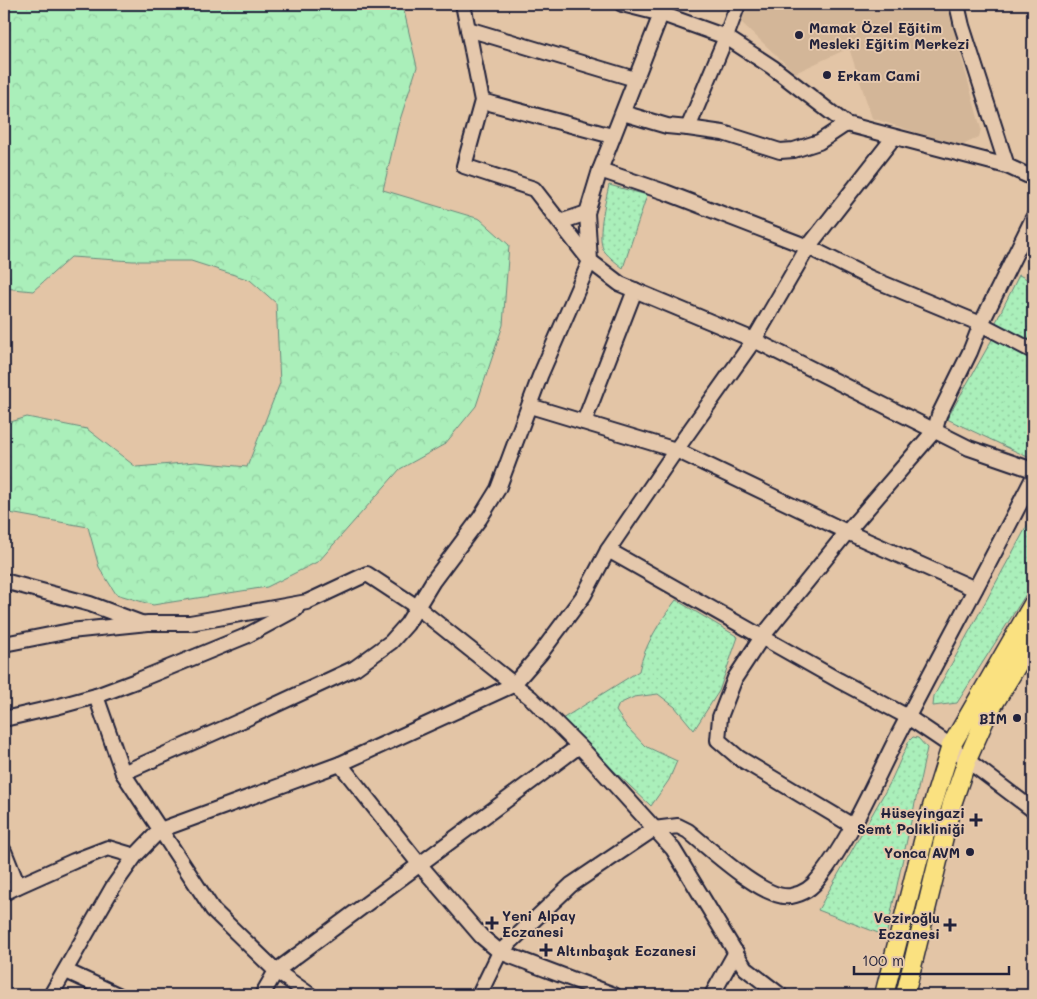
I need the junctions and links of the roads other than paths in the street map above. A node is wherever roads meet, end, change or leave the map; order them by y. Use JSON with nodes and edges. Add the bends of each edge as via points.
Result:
{"nodes":[{"id":1,"x":463,"y":4,"type":"edge"},
{"id":2,"x":622,"y":4,"type":"edge"},
{"id":3,"x":738,"y":4,"type":"edge"},
{"id":4,"x":957,"y":4,"type":"edge"},
{"id":5,"x":663,"y":9,"type":"edge"},
{"id":6,"x":468,"y":29,"type":"junction"},
{"id":7,"x":726,"y":37,"type":"junction"},
{"id":8,"x":635,"y":78,"type":"junction"},
{"id":9,"x":482,"y":101,"type":"junction"},
{"id":10,"x":623,"y":112,"type":"junction"},
{"id":11,"x":846,"y":124,"type":"junction"},
{"id":12,"x":688,"y":128,"type":"junction"},
{"id":13,"x":612,"y":136,"type":"junction"},
{"id":14,"x":894,"y":137,"type":"junction"},
{"id":15,"x":1007,"y":166,"type":"junction"},
{"id":16,"x":600,"y":170,"type":"junction"},
{"id":17,"x":1033,"y":178,"type":"edge"},
{"id":18,"x":588,"y":213,"type":"junction"},
{"id":19,"x":1033,"y":218,"type":"edge"},
{"id":20,"x":560,"y":222,"type":"junction"},
{"id":21,"x":808,"y":246,"type":"junction"},
{"id":22,"x":590,"y":261,"type":"junction"},
{"id":23,"x":635,"y":290,"type":"junction"},
{"id":24,"x":981,"y":324,"type":"junction"},
{"id":25,"x":754,"y":340,"type":"junction"},
{"id":26,"x":1033,"y":350,"type":"edge"},
{"id":27,"x":530,"y":406,"type":"junction"},
{"id":28,"x":584,"y":422,"type":"junction"},
{"id":29,"x":934,"y":430,"type":"junction"},
{"id":30,"x":676,"y":450,"type":"junction"},
{"id":31,"x":1033,"y":470,"type":"edge"},
{"id":32,"x":1033,"y":478,"type":"edge"},
{"id":33,"x":848,"y":532,"type":"junction"},
{"id":34,"x":608,"y":550,"type":"junction"},
{"id":35,"x":4,"y":582,"type":"edge"},
{"id":36,"x":976,"y":589,"type":"junction"},
{"id":37,"x":307,"y":602,"type":"junction"},
{"id":38,"x":1033,"y":604,"type":"edge"},
{"id":39,"x":417,"y":607,"type":"junction"},
{"id":40,"x":144,"y":624,"type":"junction"},
{"id":41,"x":762,"y":637,"type":"junction"},
{"id":42,"x":1033,"y":639,"type":"edge"},
{"id":43,"x":4,"y":644,"type":"edge"},
{"id":44,"x":513,"y":685,"type":"junction"},
{"id":45,"x":96,"y":696,"type":"junction"},
{"id":46,"x":908,"y":717,"type":"junction"},
{"id":47,"x":4,"y":719,"type":"edge"},
{"id":48,"x":579,"y":746,"type":"junction"},
{"id":49,"x":951,"y":746,"type":"junction"},
{"id":50,"x":967,"y":760,"type":"junction"},
{"id":51,"x":340,"y":764,"type":"junction"},
{"id":52,"x":123,"y":773,"type":"junction"},
{"id":53,"x":1033,"y":810,"type":"edge"},
{"id":54,"x":853,"y":826,"type":"junction"},
{"id":55,"x":654,"y":828,"type":"junction"},
{"id":56,"x":160,"y":830,"type":"junction"},
{"id":57,"x":4,"y":851,"type":"edge"},
{"id":58,"x":135,"y":856,"type":"junction"},
{"id":59,"x":420,"y":865,"type":"junction"},
{"id":60,"x":18,"y":886,"type":"junction"},
{"id":61,"x":4,"y":893,"type":"edge"},
{"id":62,"x":500,"y":952,"type":"junction"},
{"id":63,"x":736,"y":952,"type":"junction"},
{"id":64,"x":66,"y":971,"type":"junction"},
{"id":65,"x":276,"y":971,"type":"junction"},
{"id":66,"x":51,"y":995,"type":"edge"},
{"id":67,"x":118,"y":995,"type":"edge"},
{"id":68,"x":262,"y":995,"type":"edge"},
{"id":69,"x":310,"y":995,"type":"edge"},
{"id":70,"x":478,"y":995,"type":"edge"},
{"id":71,"x":614,"y":995,"type":"edge"},
{"id":72,"x":712,"y":995,"type":"edge"},
{"id":73,"x":780,"y":995,"type":"edge"},
{"id":74,"x":884,"y":995,"type":"edge"},
{"id":75,"x":905,"y":995,"type":"edge"}],
"edges":[{"from":1,"to":6,"type":"street"},
{"from":2,"to":5,"type":"street"},
{"from":3,"to":7,"type":"street"},
{"from":4,"to":15,"type":"street"},
{"from":5,"to":7,"type":"street"},
{"from":5,"to":8,"type":"street"},
{"from":6,"to":8,"type":"street"},
{"from":6,"to":9,"type":"street"},
{"from":7,"to":11,"type":"street","via":[[772,67]]},
{"from":7,"to":12,"type":"street"},
{"from":8,"to":10,"type":"street"},
{"from":9,"to":13,"type":"street"},
{"from":9,"to":20,"type":"street","via":[[464,166],[534,188]]},
{"from":10,"to":12,"type":"street","via":[[667,126]]},
{"from":10,"to":13,"type":"street"},
{"from":11,"to":12,"type":"street","via":[[819,142],[780,151],[723,132]]},
{"from":11,"to":14,"type":"street"},
{"from":13,"to":16,"type":"street"},
{"from":14,"to":15,"type":"street"},
{"from":14,"to":21,"type":"street"},
{"from":15,"to":17,"type":"street"},
{"from":16,"to":18,"type":"street"},
{"from":16,"to":21,"type":"street"},
{"from":18,"to":20,"type":"street"},
{"from":18,"to":22,"type":"street"},
{"from":19,"to":24,"type":"street"},
{"from":20,"to":22,"type":"street"},
{"from":21,"to":24,"type":"street","via":[[870,278]]},
{"from":21,"to":25,"type":"street"},
{"from":22,"to":23,"type":"street","via":[[620,284]]},
{"from":22,"to":27,"type":"street"},
{"from":23,"to":25,"type":"street"},
{"from":23,"to":28,"type":"street"},
{"from":24,"to":26,"type":"street"},
{"from":24,"to":29,"type":"street"},
{"from":25,"to":29,"type":"street"},
{"from":25,"to":30,"type":"street"},
{"from":27,"to":28,"type":"street"},
{"from":27,"to":39,"type":"street","via":[[498,489]]},
{"from":28,"to":30,"type":"street"},
{"from":29,"to":31,"type":"street","via":[[969,448]]},
{"from":29,"to":33,"type":"street"},
{"from":30,"to":33,"type":"street"},
{"from":30,"to":34,"type":"street"},
{"from":32,"to":36,"type":"street"},
{"from":33,"to":36,"type":"street"},
{"from":33,"to":41,"type":"street"},
{"from":34,"to":41,"type":"street"},
{"from":34,"to":44,"type":"street","via":[[584,595]]},
{"from":35,"to":40,"type":"street","via":[[90,604]]},
{"from":36,"to":46,"type":"street"},
{"from":37,"to":39,"type":"street","via":[[367,574]]},
{"from":37,"to":40,"type":"street","via":[[190,623]]},
{"from":37,"to":45,"type":"street","via":[[246,636]]},
{"from":38,"to":49,"type":"main road"},
{"from":39,"to":44,"type":"street"},
{"from":39,"to":52,"type":"street","via":[[391,642],[355,668]]},
{"from":40,"to":43,"type":"street","via":[[70,631]]},
{"from":41,"to":46,"type":"street"},
{"from":41,"to":54,"type":"street","via":[[735,678],[720,717],[718,740],[739,758]]},
{"from":42,"to":50,"type":"main road","via":[[987,715]]},
{"from":44,"to":48,"type":"street","via":[[531,698]]},
{"from":44,"to":51,"type":"street"},
{"from":45,"to":47,"type":"street"},
{"from":45,"to":52,"type":"street"},
{"from":46,"to":49,"type":"street"},
{"from":46,"to":54,"type":"street"},
{"from":48,"to":55,"type":"street"},
{"from":48,"to":59,"type":"street"},
{"from":49,"to":50,"type":"street"},
{"from":49,"to":74,"type":"main road","via":[[931,810]]},
{"from":50,"to":53,"type":"street"},
{"from":50,"to":75,"type":"main road","via":[[952,804]]},
{"from":51,"to":56,"type":"street"},
{"from":51,"to":59,"type":"street"},
{"from":52,"to":56,"type":"street"},
{"from":54,"to":55,"type":"street","via":[[818,880],[803,894],[789,897],[768,892],[749,880],[688,830],[678,826]]},
{"from":55,"to":62,"type":"street","via":[[571,885]]},
{"from":55,"to":63,"type":"street","via":[[672,849]]},
{"from":56,"to":58,"type":"street"},
{"from":56,"to":65,"type":"street","via":[[212,910]]},
{"from":57,"to":60,"type":"street"},
{"from":58,"to":60,"type":"street","via":[[108,848]]},
{"from":58,"to":64,"type":"street","via":[[113,887]]},
{"from":59,"to":62,"type":"street","via":[[481,936]]},
{"from":59,"to":65,"type":"street"},
{"from":60,"to":61,"type":"street"},
{"from":62,"to":70,"type":"street"},
{"from":62,"to":71,"type":"street"},
{"from":63,"to":72,"type":"street"},
{"from":63,"to":73,"type":"street","via":[[745,968]]},
{"from":64,"to":66,"type":"street"},
{"from":64,"to":67,"type":"street"},
{"from":65,"to":68,"type":"street"},
{"from":65,"to":69,"type":"street"}]}
